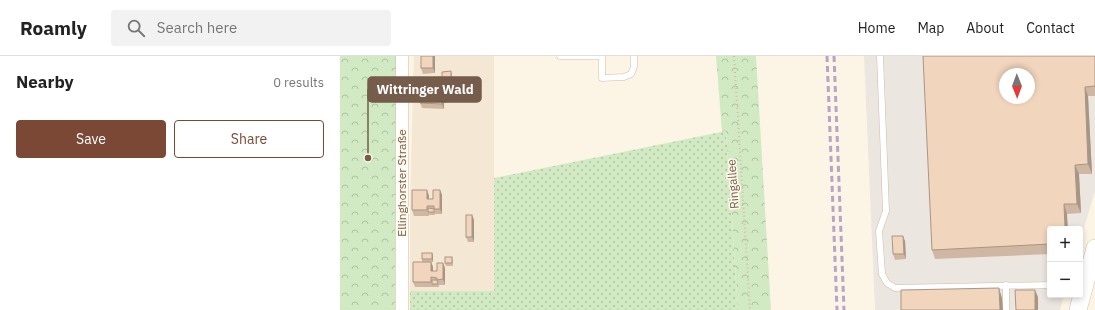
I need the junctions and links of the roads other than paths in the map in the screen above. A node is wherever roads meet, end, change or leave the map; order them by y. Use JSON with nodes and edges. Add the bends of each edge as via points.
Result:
{"nodes":[{"id":1,"x":402,"y":56,"type":"edge"},
{"id":2,"x":560,"y":56,"type":"edge"},
{"id":3,"x":602,"y":56,"type":"edge"},
{"id":4,"x":634,"y":56,"type":"edge"},
{"id":5,"x":880,"y":56,"type":"edge"},
{"id":6,"x":1095,"y":248,"type":"edge"},
{"id":7,"x":1083,"y":284,"type":"edge"},
{"id":8,"x":1047,"y":285,"type":"edge"},
{"id":9,"x":1006,"y":286,"type":"junction"},
{"id":10,"x":1080,"y":298,"type":"edge"},
{"id":11,"x":402,"y":310,"type":"edge"},
{"id":12,"x":1006,"y":310,"type":"edge"},
{"id":13,"x":1078,"y":310,"type":"edge"}],
"edges":[{"from":1,"to":11,"type":"street","name":"Ellinghorster Straße"},
{"from":2,"to":3,"type":"lane"},
{"from":3,"to":4,"type":"lane","via":[[602,78],[632,74]]},
{"from":5,"to":9,"type":"lane","via":[[886,211],[879,231],[882,274],[895,288]]},
{"from":6,"to":7,"type":"main road"},
{"from":8,"to":9,"type":"lane"},
{"from":9,"to":12,"type":"lane"},
{"from":10,"to":13,"type":"main road"}]}
